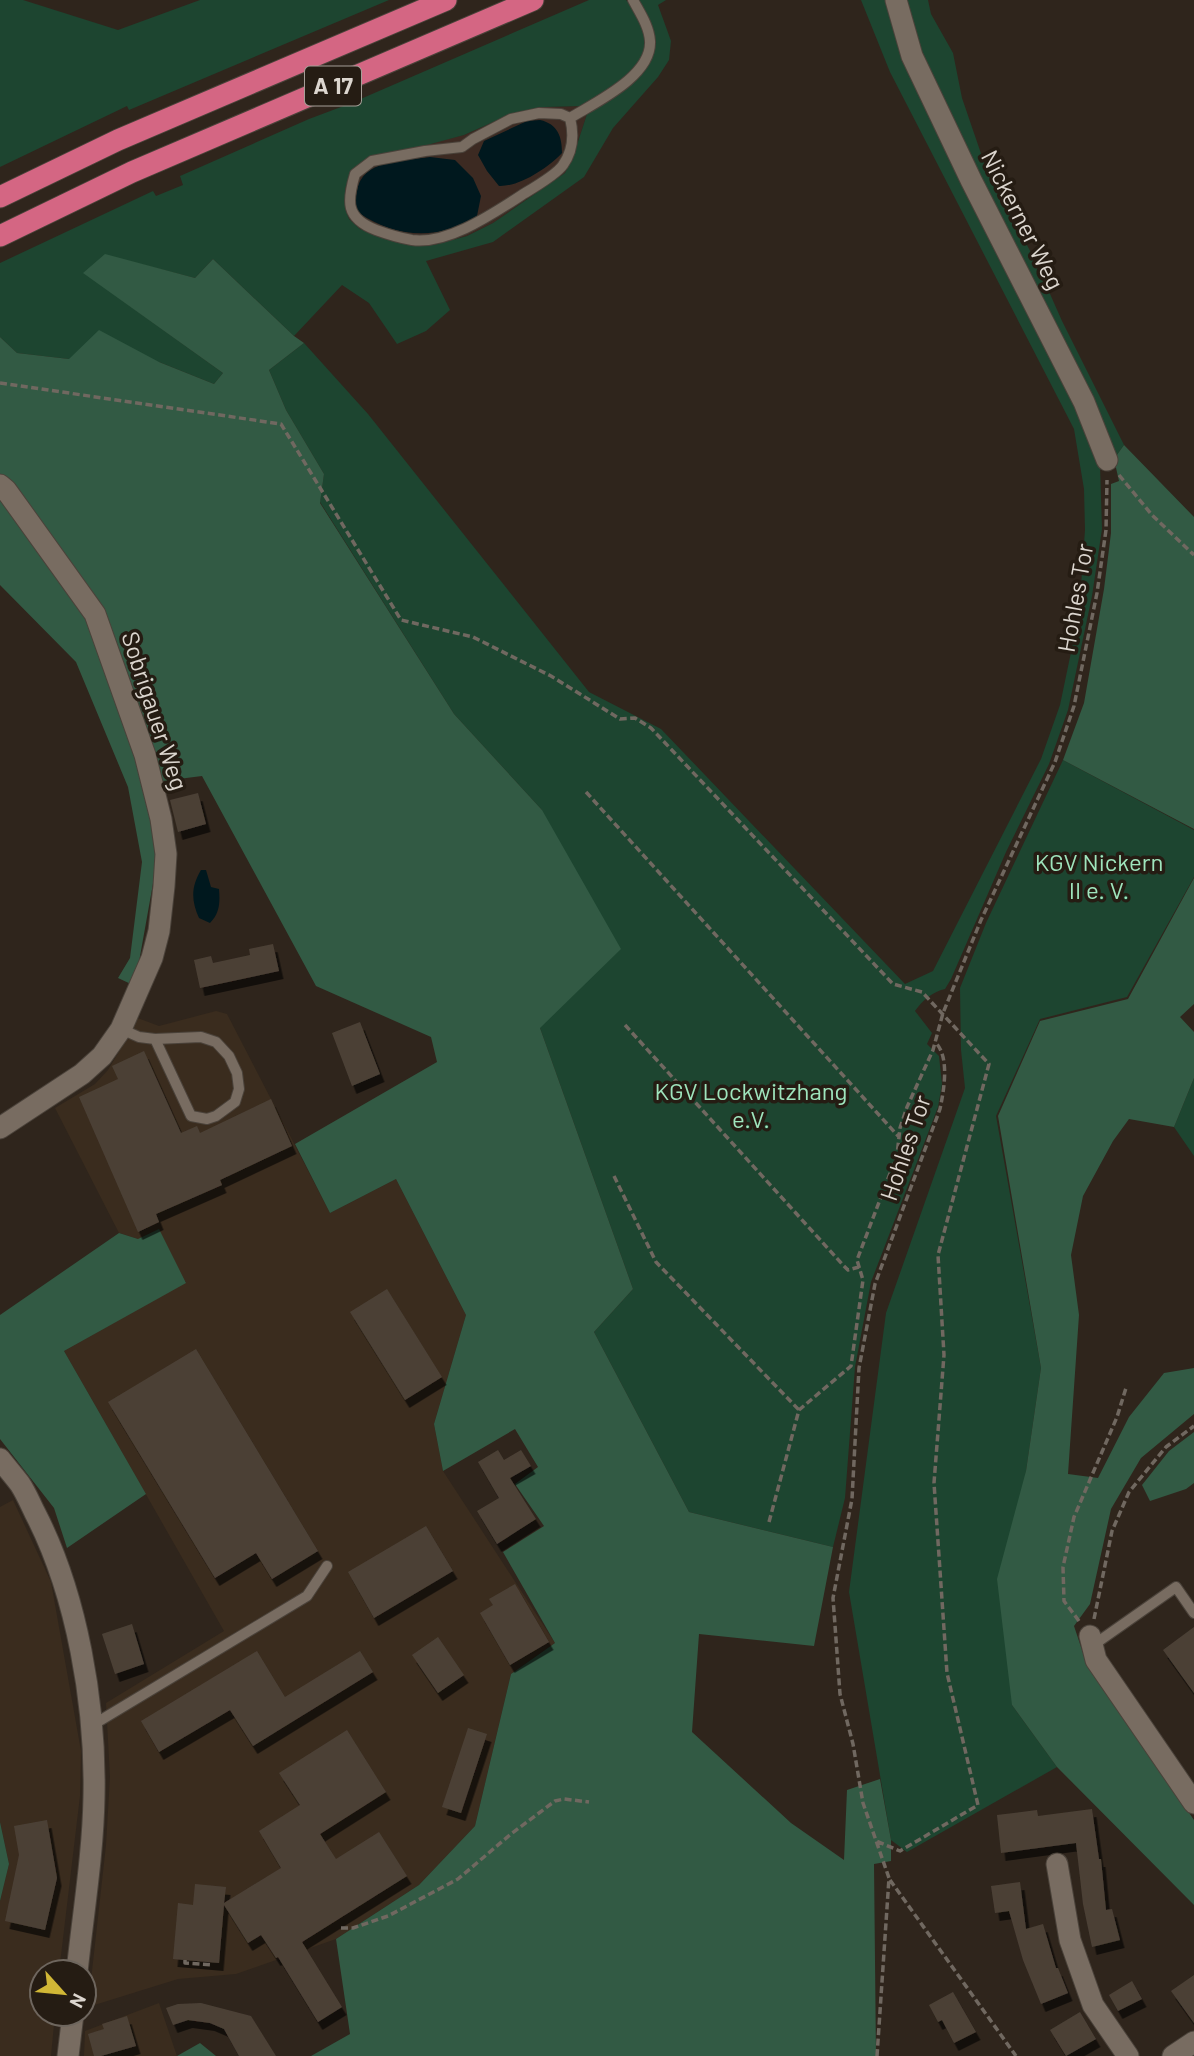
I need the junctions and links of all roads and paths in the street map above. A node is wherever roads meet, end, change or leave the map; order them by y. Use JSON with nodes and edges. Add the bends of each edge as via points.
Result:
{"nodes":[{"id":1,"x":446,"y":0,"type":"edge"},
{"id":2,"x":533,"y":0,"type":"edge"},
{"id":3,"x":633,"y":0,"type":"edge"},
{"id":4,"x":896,"y":0,"type":"edge"},
{"id":5,"x":570,"y":118,"type":"junction"},
{"id":6,"x":0,"y":197,"type":"edge"},
{"id":7,"x":0,"y":236,"type":"edge"},
{"id":8,"x":0,"y":383,"type":"edge"},
{"id":9,"x":1107,"y":460,"type":"junction"},
{"id":10,"x":0,"y":485,"type":"edge"},
{"id":11,"x":1194,"y":555,"type":"edge"},
{"id":12,"x":586,"y":792,"type":"dead end"},
{"id":13,"x":943,"y":1013,"type":"junction"},
{"id":14,"x":625,"y":1025,"type":"dead end"},
{"id":15,"x":121,"y":1029,"type":"junction"},
{"id":16,"x":155,"y":1039,"type":"junction"},
{"id":17,"x":935,"y":1042,"type":"junction"},
{"id":18,"x":0,"y":1128,"type":"edge"},
{"id":19,"x":899,"y":1137,"type":"junction"},
{"id":20,"x":614,"y":1176,"type":"dead end"},
{"id":21,"x":859,"y":1267,"type":"junction"},
{"id":22,"x":851,"y":1366,"type":"junction"},
{"id":23,"x":859,"y":1368,"type":"junction"},
{"id":24,"x":1126,"y":1388,"type":"dead end"},
{"id":25,"x":799,"y":1410,"type":"junction"},
{"id":26,"x":1194,"y":1426,"type":"edge"},
{"id":27,"x":0,"y":1459,"type":"edge"},
{"id":28,"x":769,"y":1522,"type":"dead end"},
{"id":29,"x":327,"y":1566,"type":"dead end"},
{"id":30,"x":1194,"y":1612,"type":"edge"},
{"id":31,"x":1091,"y":1642,"type":"junction"},
{"id":32,"x":91,"y":1726,"type":"junction"},
{"id":33,"x":589,"y":1802,"type":"dead end"},
{"id":34,"x":1194,"y":1803,"type":"edge"},
{"id":35,"x":876,"y":1841,"type":"junction"},
{"id":36,"x":1057,"y":1864,"type":"dead end"},
{"id":37,"x":889,"y":1878,"type":"junction"},
{"id":38,"x":341,"y":1928,"type":"dead end"},
{"id":39,"x":79,"y":1958,"type":"edge"},
{"id":40,"x":185,"y":1960,"type":"dead end"},
{"id":41,"x":212,"y":1965,"type":"dead end"},
{"id":42,"x":71,"y":2028,"type":"edge"},
{"id":43,"x":1194,"y":2042,"type":"edge"},
{"id":44,"x":68,"y":2056,"type":"edge"},
{"id":45,"x":877,"y":2056,"type":"edge"},
{"id":46,"x":1017,"y":2056,"type":"edge"},
{"id":47,"x":1128,"y":2056,"type":"edge"},
{"id":48,"x":1173,"y":2056,"type":"edge"}],
"edges":[{"from":1,"to":6,"type":"highway","number":"A 17","via":[[118,140]]},
{"from":2,"to":7,"type":"highway","number":"A 17","via":[[132,172]]},
{"from":3,"to":5,"type":"lane","via":[[646,25],[648,55],[625,84]]},
{"from":4,"to":9,"type":"street","name":"Nickerner Weg","via":[[912,56],[1084,402]]},
{"from":5,"to":5,"type":"lane","via":[[539,113],[511,119],[462,148],[372,162],[355,174],[349,200],[354,217],[374,229],[415,240],[464,230],[562,167],[571,149]]},
{"from":8,"to":13,"type":"path","via":[[281,424],[401,620],[473,637],[551,676],[620,719],[635,718],[651,728],[893,984],[922,992]]},
{"from":9,"to":11,"type":"path","via":[[1152,515]]},
{"from":9,"to":13,"type":"path","name":"Hohles Tor","via":[[1106,530],[1074,706],[1055,762]]},
{"from":10,"to":15,"type":"street","name":"Sobrigauer Weg","via":[[95,614],[145,755],[160,819],[166,854],[159,931]]},
{"from":12,"to":19,"type":"path"},
{"from":13,"to":17,"type":"path","name":"Hohles Tor"},
{"from":13,"to":35,"type":"path","via":[[989,1064],[938,1255],[944,1355],[934,1483],[947,1673],[978,1805],[900,1851]]},
{"from":14,"to":21,"type":"path","via":[[843,1265],[848,1270]]},
{"from":15,"to":16,"type":"lane"},
{"from":15,"to":18,"type":"street","name":"Sobrigauer Weg","via":[[82,1074]]},
{"from":16,"to":16,"type":"lane","via":[[201,1037],[216,1042],[237,1073],[235,1102],[207,1119],[191,1116]]},
{"from":17,"to":19,"type":"path"},
{"from":17,"to":23,"type":"path","name":"Hohles Tor","via":[[943,1055],[945,1084],[940,1109],[875,1284]]},
{"from":19,"to":21,"type":"path","via":[[897,1155],[857,1260]]},
{"from":20,"to":25,"type":"path","via":[[656,1262]]},
{"from":21,"to":22,"type":"path","via":[[863,1280]]},
{"from":22,"to":23,"type":"path"},
{"from":22,"to":25,"type":"path"},
{"from":23,"to":35,"type":"path","name":"Hohles Tor","via":[[852,1499],[833,1598],[840,1694],[863,1803]]},
{"from":24,"to":31,"type":"path","via":[[1074,1517],[1063,1567],[1064,1601]]},
{"from":25,"to":28,"type":"path"},
{"from":26,"to":31,"type":"path","via":[[1166,1447],[1129,1492],[1112,1531]]},
{"from":27,"to":32,"type":"street","via":[[21,1486],[63,1578],[87,1682]]},
{"from":29,"to":32,"type":"lane","via":[[307,1596]]},
{"from":30,"to":31,"type":"lane","via":[[1176,1587]]},
{"from":31,"to":34,"type":"street","via":[[1096,1660]]},
{"from":32,"to":39,"type":"street","via":[[94,1796]]},
{"from":33,"to":38,"type":"path","via":[[555,1801],[458,1879],[388,1916]]},
{"from":35,"to":37,"type":"path","name":"Hohles Tor"},
{"from":36,"to":47,"type":"street","via":[[1070,1940],[1093,2005]]},
{"from":37,"to":45,"type":"path"},
{"from":37,"to":46,"type":"path"},
{"from":40,"to":41,"type":"path"},
{"from":42,"to":44,"type":"street"},
{"from":43,"to":48,"type":"street"}]}
